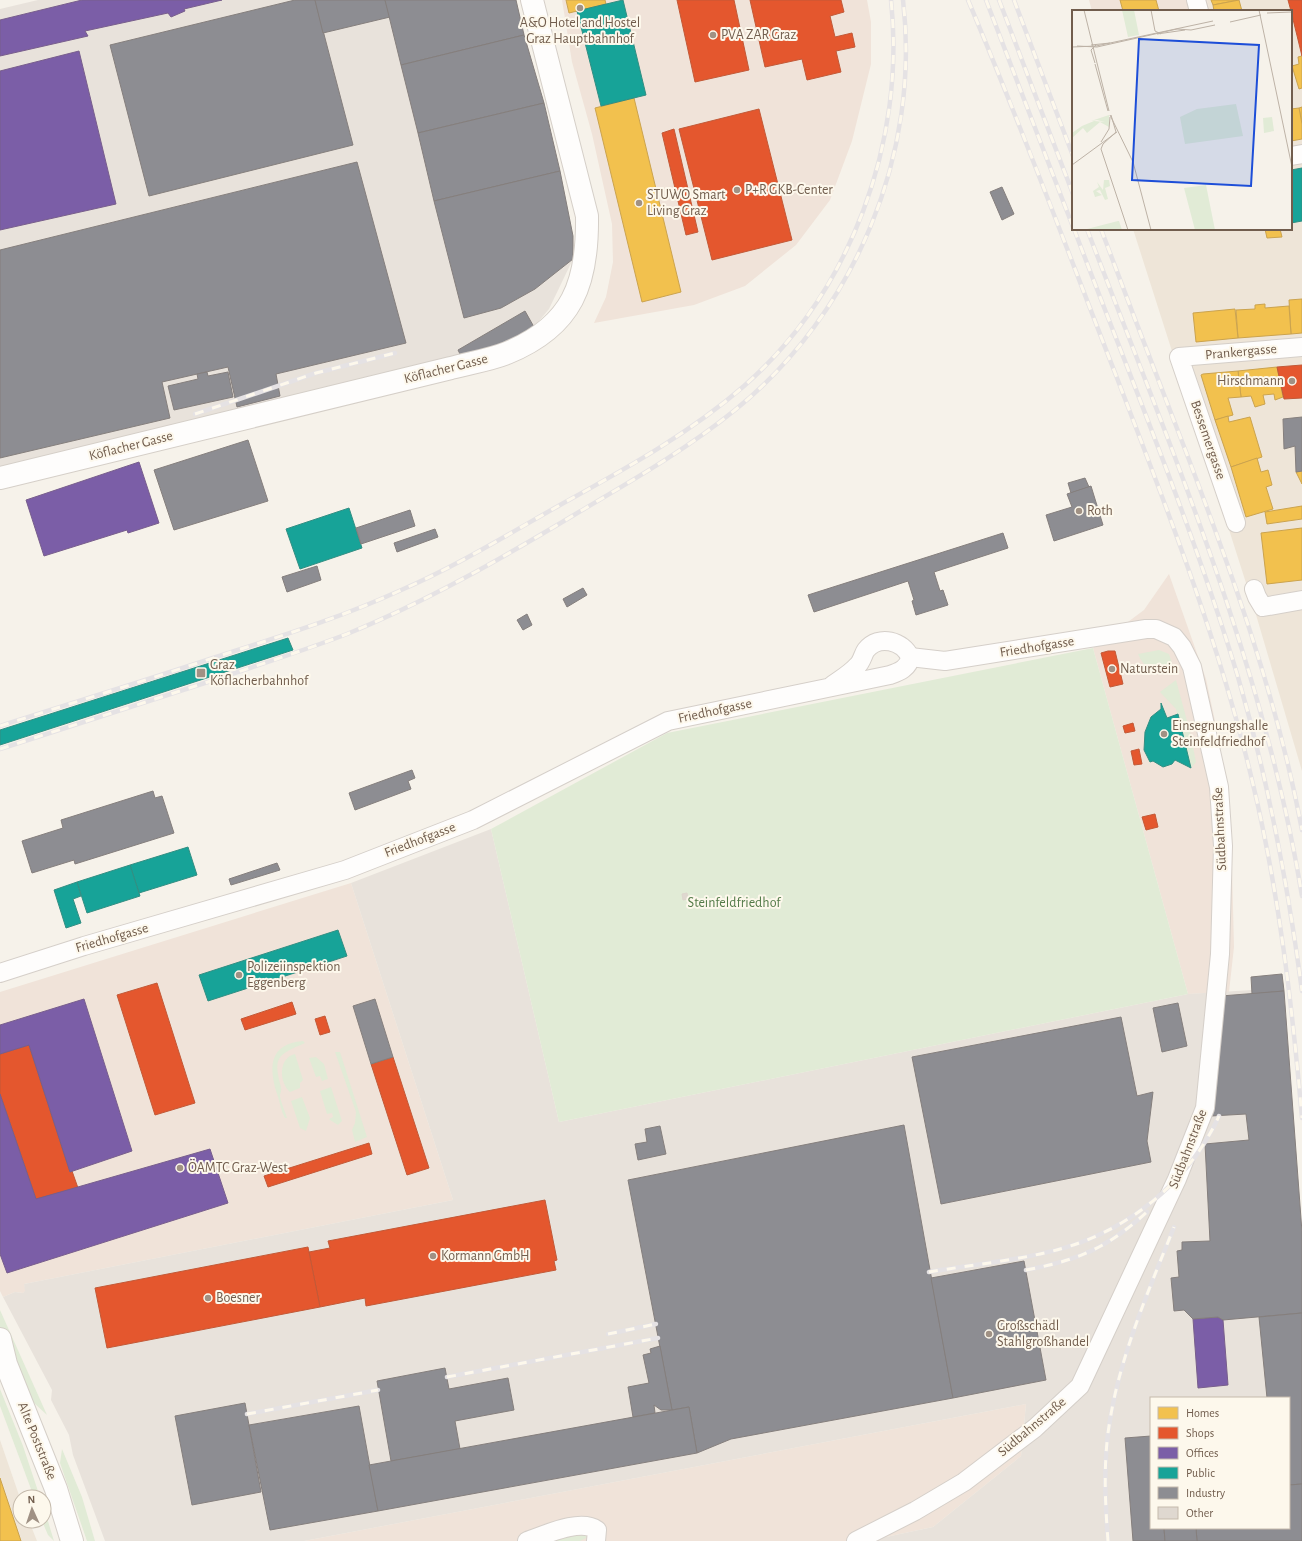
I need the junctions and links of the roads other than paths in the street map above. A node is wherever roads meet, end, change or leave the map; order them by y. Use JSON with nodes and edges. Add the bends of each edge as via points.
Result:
{"nodes":[{"id":1,"x":532,"y":0,"type":"edge"},
{"id":2,"x":1196,"y":0,"type":"edge"},
{"id":3,"x":1199,"y":10,"type":"edge"},
{"id":4,"x":1302,"y":154,"type":"edge"},
{"id":5,"x":1292,"y":156,"type":"edge"},
{"id":6,"x":1302,"y":347,"type":"edge"},
{"id":7,"x":1180,"y":357,"type":"joint"},
{"id":8,"x":0,"y":478,"type":"edge"},
{"id":9,"x":1236,"y":523,"type":"dead end"},
{"id":10,"x":1254,"y":589,"type":"dead end"},
{"id":11,"x":1302,"y":600,"type":"edge"},
{"id":12,"x":1164,"y":632,"type":"joint"},
{"id":13,"x":910,"y":657,"type":"junction"},
{"id":14,"x":830,"y":687,"type":"junction"},
{"id":15,"x":0,"y":973,"type":"edge"},
{"id":16,"x":0,"y":1339,"type":"edge"},
{"id":17,"x":3,"y":1360,"type":"edge"},
{"id":18,"x":72,"y":1541,"type":"edge"},
{"id":19,"x":527,"y":1541,"type":"edge"},
{"id":20,"x":596,"y":1541,"type":"edge"},
{"id":21,"x":856,"y":1541,"type":"edge"}],
"edges":[{"from":1,"to":8,"type":"street","name":"Köflacher Gasse","via":[[586,216],[587,245],[584,272],[578,288],[562,316],[542,336],[507,353],[451,368]]},
{"from":2,"to":3,"type":"street"},
{"from":4,"to":5,"type":"street"},
{"from":6,"to":7,"type":"street","name":"Prankergasse"},
{"from":7,"to":9,"type":"street","name":"Bessemergasse"},
{"from":10,"to":11,"type":"street","via":[[1263,606]]},
{"from":12,"to":13,"type":"street","name":"Friedhofgasse","via":[[1146,629],[945,661]]},
{"from":12,"to":21,"type":"street","name":"Südbahnstraße","via":[[1174,637],[1192,667],[1219,787],[1223,846],[1220,931],[1205,1108],[1177,1179],[1080,1386],[1035,1428],[964,1482],[915,1512]]},
{"from":13,"to":14,"type":"street","name":"Friedhofgasse","via":[[905,668],[895,674]]},
{"from":13,"to":14,"type":"street","name":"Friedhofgasse","via":[[897,643],[874,643],[867,649],[858,665]]},
{"from":14,"to":15,"type":"street","name":"Friedhofgasse","via":[[668,721],[473,820],[345,870]]},
{"from":16,"to":17,"type":"street","name":"Alte Poststraße"},
{"from":17,"to":18,"type":"street","name":"Alte Poststraße","via":[[56,1490]]},
{"from":19,"to":20,"type":"street","via":[[558,1530],[590,1526],[597,1530]]}]}
